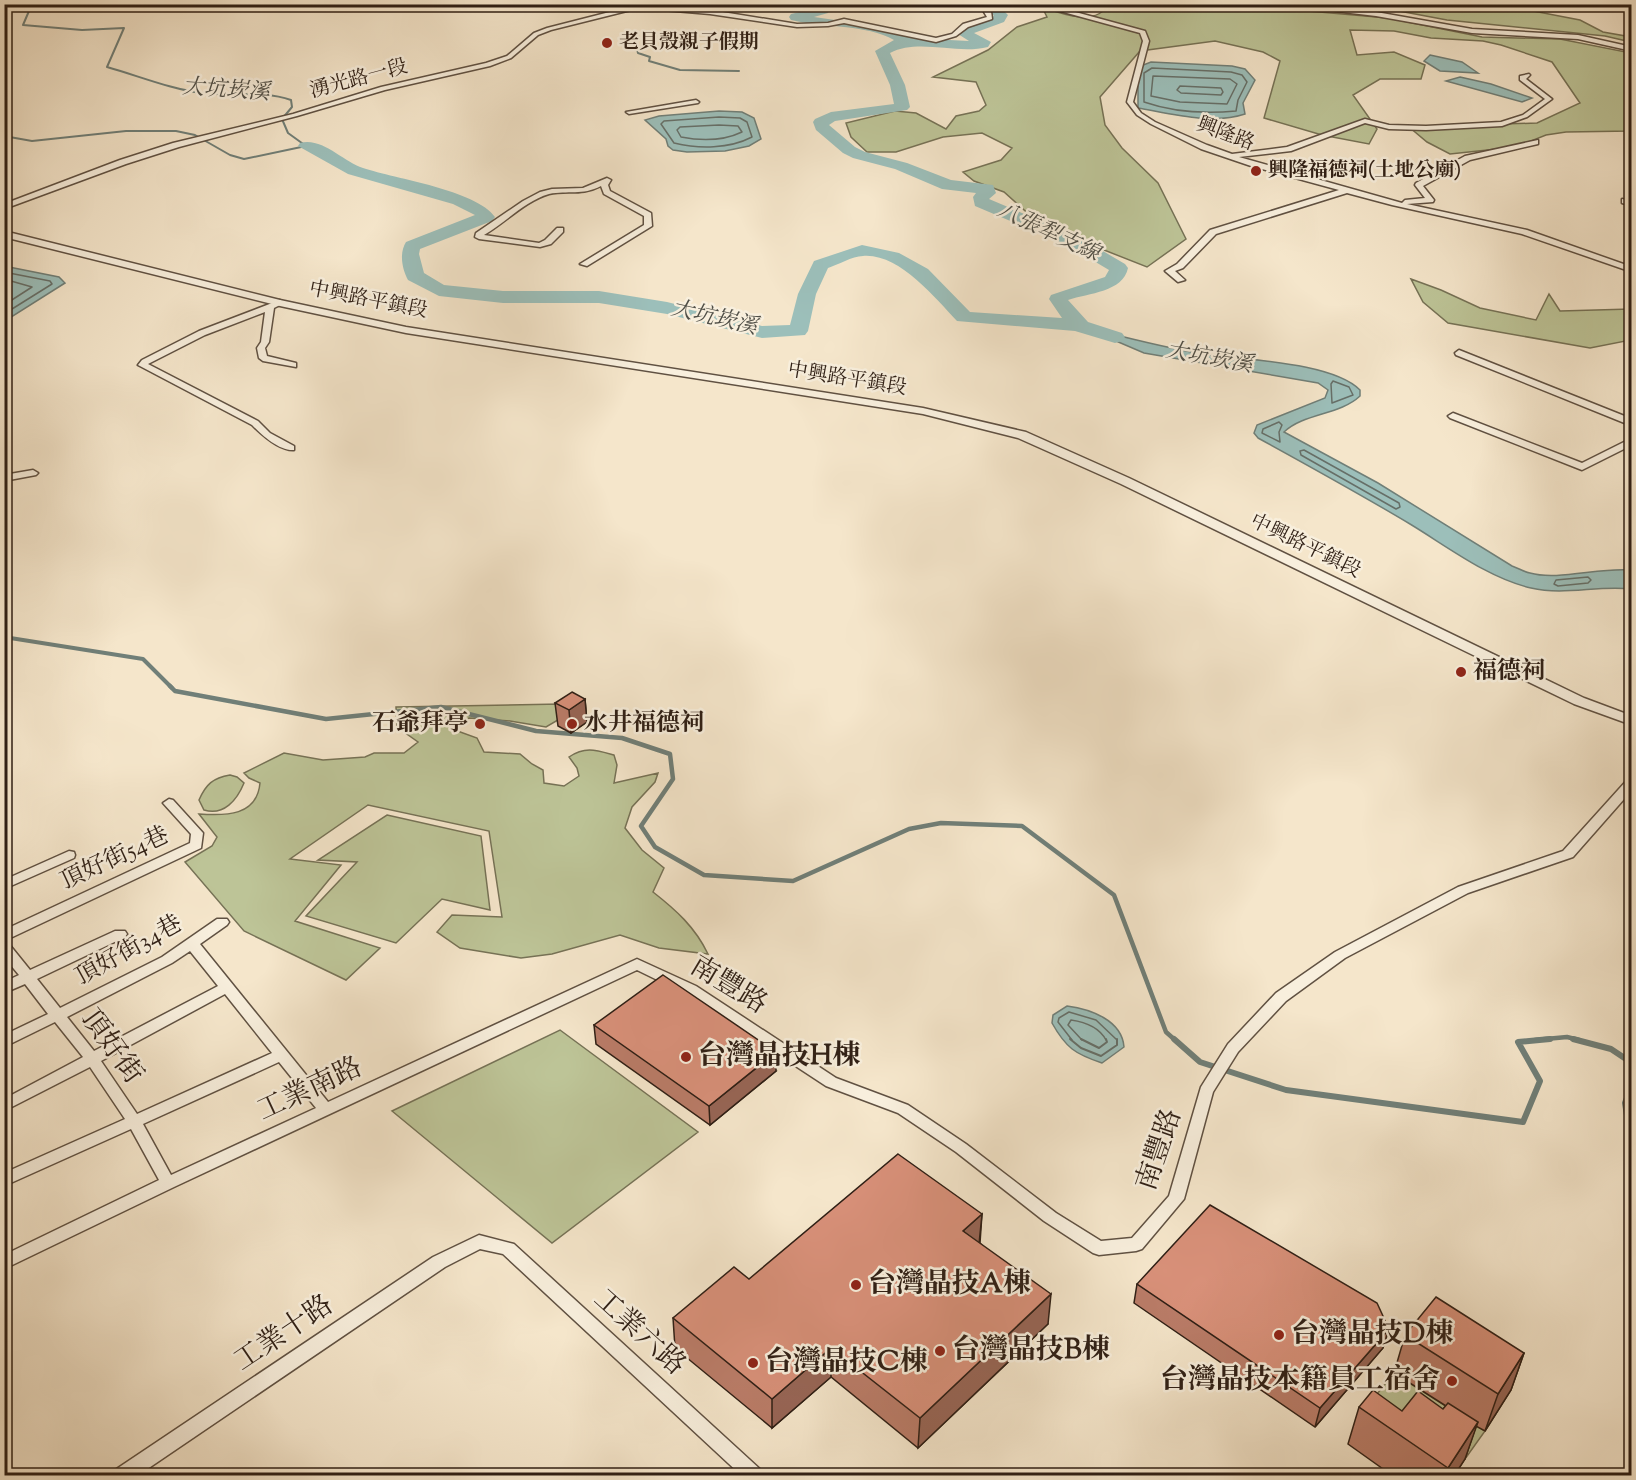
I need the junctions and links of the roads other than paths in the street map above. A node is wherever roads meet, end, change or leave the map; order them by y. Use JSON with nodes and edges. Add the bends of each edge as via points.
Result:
{"nodes":[{"id":1,"x":650,"y":4,"type":"edge"},
{"id":2,"x":1010,"y":4,"type":"edge"},
{"id":3,"x":1037,"y":4,"type":"edge"},
{"id":4,"x":1277,"y":4,"type":"edge"},
{"id":5,"x":1309,"y":4,"type":"edge"},
{"id":6,"x":640,"y":7,"type":"junction"},
{"id":7,"x":1632,"y":48,"type":"edge"},
{"id":8,"x":1527,"y":75,"type":"dead end"},
{"id":9,"x":696,"y":102,"type":"dead end"},
{"id":10,"x":629,"y":112,"type":"dead end"},
{"id":11,"x":1535,"y":142,"type":"dead end"},
{"id":12,"x":1231,"y":155,"type":"junction"},
{"id":13,"x":1345,"y":191,"type":"junction"},
{"id":14,"x":1392,"y":203,"type":"junction"},
{"id":15,"x":4,"y":207,"type":"edge"},
{"id":16,"x":560,"y":230,"type":"dead end"},
{"id":17,"x":4,"y":234,"type":"edge"},
{"id":18,"x":584,"y":264,"type":"dead end"},
{"id":19,"x":1632,"y":270,"type":"edge"},
{"id":20,"x":1181,"y":280,"type":"dead end"},
{"id":21,"x":275,"y":306,"type":"junction"},
{"id":22,"x":1459,"y":352,"type":"dead end"},
{"id":23,"x":293,"y":365,"type":"dead end"},
{"id":24,"x":1454,"y":416,"type":"dead end"},
{"id":25,"x":1632,"y":423,"type":"edge"},
{"id":26,"x":1632,"y":441,"type":"edge"},
{"id":27,"x":291,"y":448,"type":"dead end"},
{"id":28,"x":33,"y":473,"type":"dead end"},
{"id":29,"x":4,"y":478,"type":"edge"},
{"id":30,"x":1632,"y":721,"type":"edge"},
{"id":31,"x":1632,"y":782,"type":"edge"},
{"id":32,"x":169,"y":803,"type":"dead end"},
{"id":33,"x":69,"y":855,"type":"dead end"},
{"id":34,"x":4,"y":885,"type":"edge"},
{"id":35,"x":222,"y":922,"type":"dead end"},
{"id":36,"x":120,"y":934,"type":"dead end"},
{"id":37,"x":4,"y":936,"type":"edge"},
{"id":38,"x":192,"y":944,"type":"junction"},
{"id":39,"x":4,"y":947,"type":"edge"},
{"id":40,"x":637,"y":964,"type":"joint"},
{"id":41,"x":27,"y":977,"type":"junction"},
{"id":42,"x":4,"y":988,"type":"edge"},
{"id":43,"x":225,"y":988,"type":"junction"},
{"id":44,"x":56,"y":1016,"type":"junction"},
{"id":45,"x":4,"y":1042,"type":"edge"},
{"id":46,"x":280,"y":1056,"type":"junction"},
{"id":47,"x":92,"y":1059,"type":"junction"},
{"id":48,"x":4,"y":1106,"type":"edge"},
{"id":49,"x":326,"y":1110,"type":"junction"},
{"id":50,"x":134,"y":1121,"type":"junction"},
{"id":51,"x":4,"y":1180,"type":"edge"},
{"id":52,"x":168,"y":1184,"type":"junction"},
{"id":53,"x":479,"y":1242,"type":"joint"},
{"id":54,"x":4,"y":1263,"type":"edge"},
{"id":55,"x":121,"y":1476,"type":"edge"},
{"id":56,"x":755,"y":1476,"type":"edge"}],
"edges":[{"from":1,"to":6,"type":"street","name":"湧光路一段"},
{"from":2,"to":6,"type":"street","via":[[989,10],[987,20],[964,25],[954,35],[936,40],[840,22],[830,26],[783,25],[716,12]]},
{"from":3,"to":12,"type":"street","name":"興隆路","via":[[1143,32],[1146,41],[1130,102],[1153,123]]},
{"from":4,"to":7,"type":"street","via":[[1365,13],[1472,31],[1578,37]]},
{"from":5,"to":7,"type":"street","via":[[1372,10],[1475,29],[1581,35]]},
{"from":6,"to":15,"type":"street","name":"湧光路一段","via":[[549,29],[536,34],[509,57],[488,65],[384,88],[176,145]]},
{"from":8,"to":12,"type":"street","via":[[1523,80],[1549,99],[1525,116],[1502,124],[1426,128],[1389,127],[1365,121],[1288,149]]},
{"from":9,"to":10,"type":"street"},
{"from":11,"to":14,"type":"street","via":[[1468,158],[1419,185],[1430,200]]},
{"from":12,"to":13,"type":"street","name":"興隆路"},
{"from":13,"to":14,"type":"street","name":"興隆路"},
{"from":13,"to":20,"type":"street","via":[[1213,232],[1180,266],[1169,271]]},
{"from":14,"to":19,"type":"street","name":"興隆路","via":[[1524,232]]},
{"from":16,"to":18,"type":"street","via":[[540,245],[479,237],[539,195],[582,190],[607,180],[607,192],[648,215],[648,226]]},
{"from":17,"to":21,"type":"street","name":"中興路平鎮段"},
{"from":21,"to":23,"type":"street","via":[[261,348],[263,358]]},
{"from":21,"to":27,"type":"street","via":[[202,333],[142,365],[255,423],[267,435]]},
{"from":21,"to":30,"type":"street","name":"中興路平鎮段","via":[[923,411],[1022,435],[1579,701]]},
{"from":22,"to":25,"type":"street"},
{"from":24,"to":26,"type":"street","via":[[1582,467]]},
{"from":28,"to":29,"type":"street"},
{"from":31,"to":40,"type":"street","name":"南豐路","via":[[1568,854],[1463,890],[1340,955],[1281,997],[1233,1048],[1206,1091],[1176,1199],[1136,1244],[1099,1248],[903,1109],[831,1082],[691,990]]},
{"from":32,"to":37,"type":"street","name":"頂好街54巷","via":[[197,833],[196,845]]},
{"from":33,"to":34,"type":"street"},
{"from":35,"to":38,"type":"street","name":"頂好街34巷"},
{"from":36,"to":41,"type":"street"},
{"from":38,"to":43,"type":"street"},
{"from":38,"to":44,"type":"street","name":"頂好街34巷"},
{"from":39,"to":41,"type":"street","name":"頂好街"},
{"from":40,"to":49,"type":"street","name":"工業南路"},
{"from":41,"to":42,"type":"street"},
{"from":41,"to":44,"type":"street","name":"頂好街"},
{"from":43,"to":46,"type":"street"},
{"from":43,"to":47,"type":"street"},
{"from":44,"to":45,"type":"street","name":"頂好街34巷"},
{"from":44,"to":47,"type":"street","name":"頂好街"},
{"from":46,"to":49,"type":"street"},
{"from":46,"to":50,"type":"street"},
{"from":47,"to":48,"type":"street"},
{"from":47,"to":50,"type":"street","name":"頂好街"},
{"from":49,"to":52,"type":"street","name":"工業南路"},
{"from":50,"to":51,"type":"street"},
{"from":50,"to":52,"type":"street","name":"頂好街"},
{"from":52,"to":54,"type":"street","name":"工業南路"},
{"from":53,"to":55,"type":"street","name":"工業十路","via":[[439,1262]]},
{"from":53,"to":56,"type":"street","name":"工業六路","via":[[507,1249]]}]}
